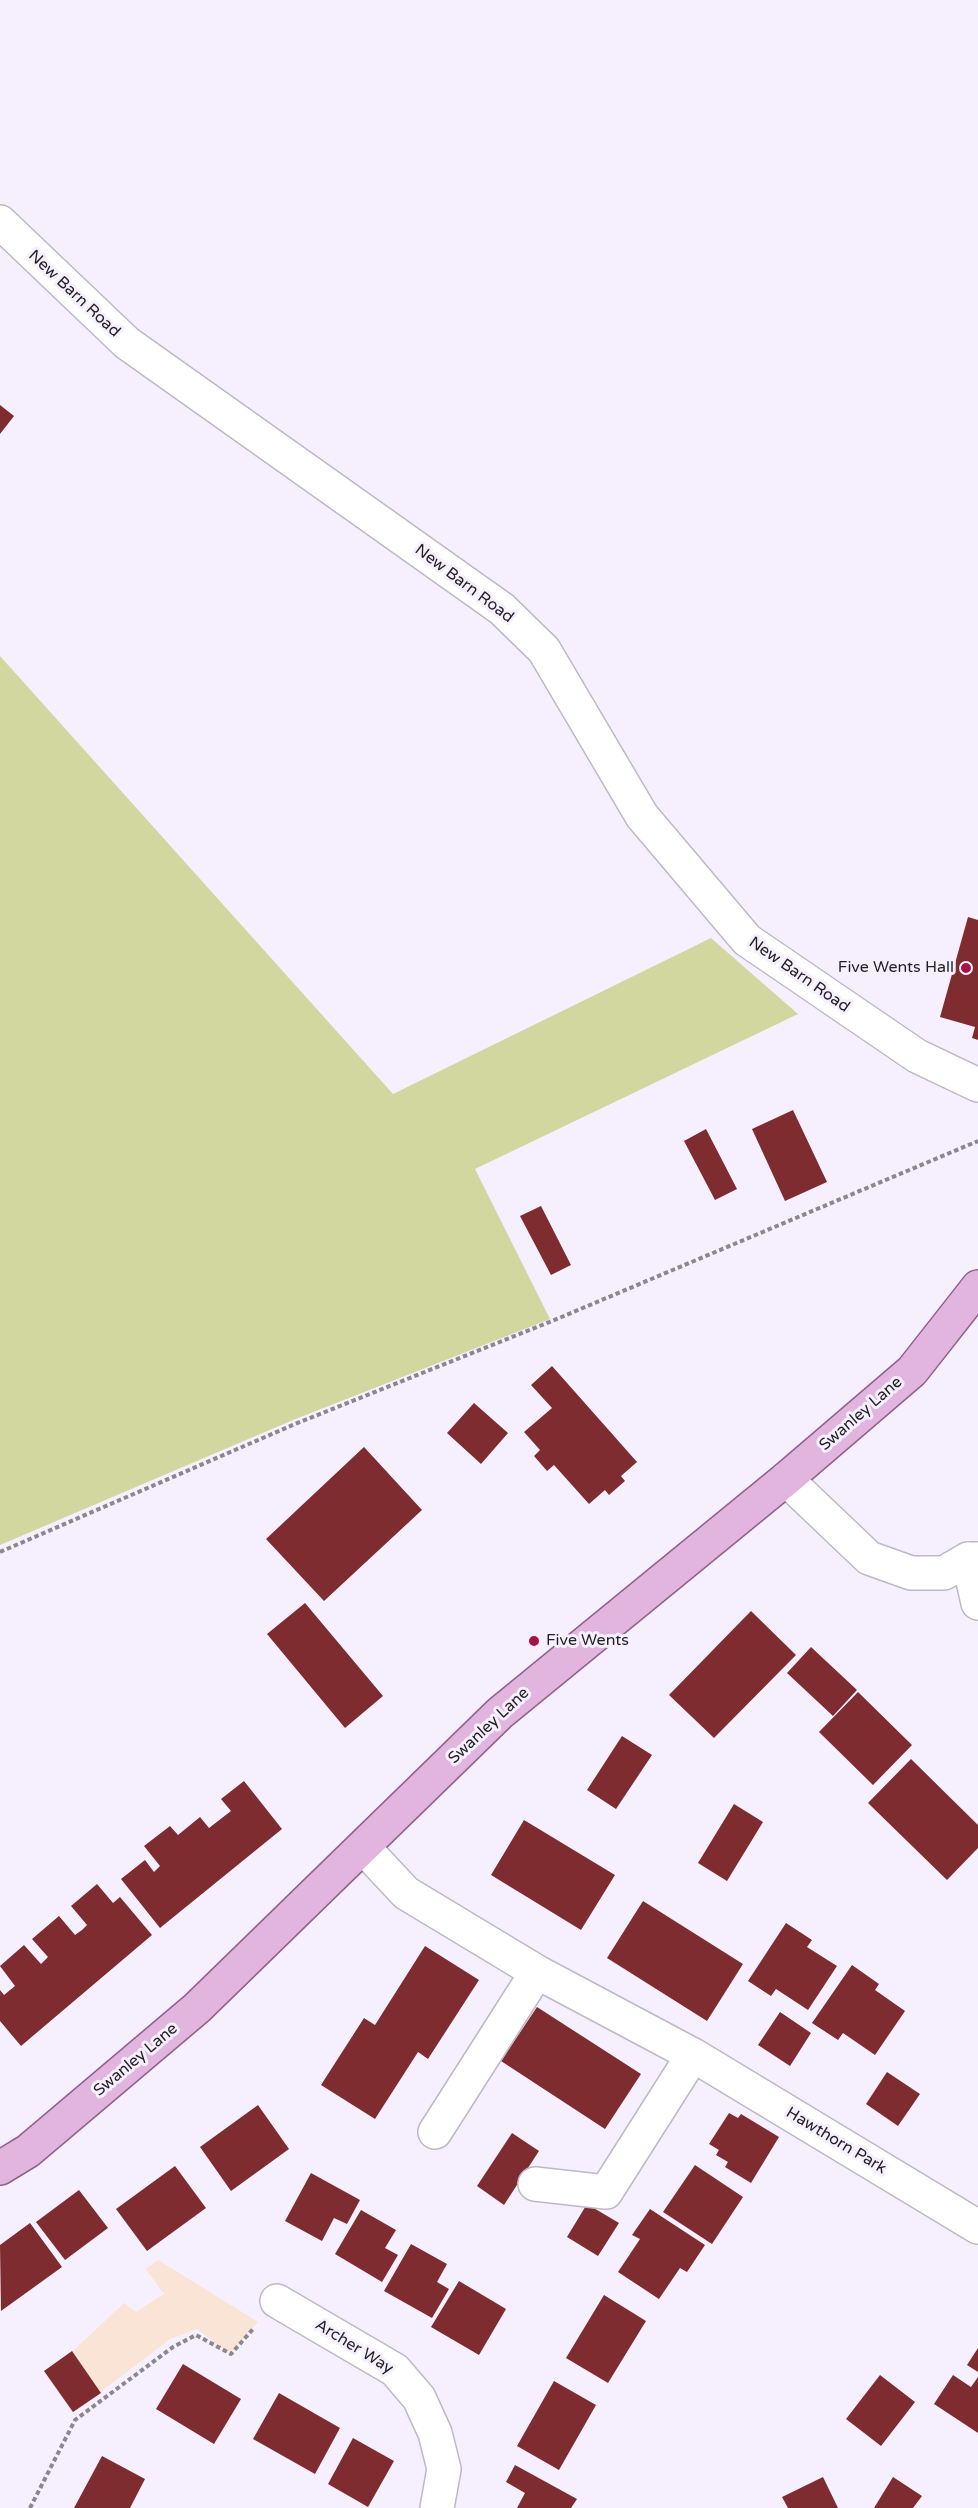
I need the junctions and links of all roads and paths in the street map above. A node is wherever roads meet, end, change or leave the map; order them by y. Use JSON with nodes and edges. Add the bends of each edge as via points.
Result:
{"nodes":[{"id":1,"x":0,"y":222,"type":"edge"},
{"id":2,"x":978,"y":1086,"type":"edge"},
{"id":3,"x":978,"y":1141,"type":"edge"},
{"id":4,"x":978,"y":1287,"type":"edge"},
{"id":5,"x":786,"y":1479,"type":"junction"},
{"id":6,"x":0,"y":1552,"type":"edge"},
{"id":7,"x":973,"y":1559,"type":"edge"},
{"id":8,"x":978,"y":1604,"type":"edge"},
{"id":9,"x":363,"y":1847,"type":"junction"},
{"id":10,"x":537,"y":1972,"type":"junction"},
{"id":11,"x":693,"y":2055,"type":"junction"},
{"id":12,"x":435,"y":2132,"type":"dead end"},
{"id":13,"x":0,"y":2168,"type":"edge"},
{"id":14,"x":535,"y":2184,"type":"dead end"},
{"id":15,"x":978,"y":2227,"type":"edge"},
{"id":16,"x":277,"y":2301,"type":"joint"},
{"id":17,"x":30,"y":2508,"type":"edge"},
{"id":18,"x":437,"y":2508,"type":"edge"}],
"edges":[{"from":1,"to":2,"type":"street","name":"New Barn Road","via":[[127,343],[502,609],[544,650],[642,816],[747,940],[916,1056]]},
{"from":3,"to":6,"type":"path","via":[[552,1321],[295,1424]]},
{"from":4,"to":5,"type":"main road","name":"Swanley Lane","via":[[912,1371]]},
{"from":5,"to":7,"type":"street","via":[[869,1558],[911,1573],[944,1574]]},
{"from":5,"to":9,"type":"main road","name":"Swanley Lane","via":[[500,1713]]},
{"from":7,"to":8,"type":"street"},
{"from":9,"to":10,"type":"street","name":"Hawthorn Park","via":[[406,1893]]},
{"from":9,"to":13,"type":"main road","name":"Swanley Lane","via":[[197,2008],[28,2151]]},
{"from":10,"to":11,"type":"street","name":"Hawthorn Park"},
{"from":10,"to":12,"type":"street"},
{"from":11,"to":14,"type":"street","via":[[606,2192]]},
{"from":11,"to":15,"type":"street","name":"Hawthorn Park"},
{"from":16,"to":17,"type":"path","via":[[231,2354],[196,2335],[173,2347],[75,2420]]},
{"from":16,"to":18,"type":"street","name":"Archer Way","via":[[395,2370],[418,2398],[435,2433],[444,2469]]}]}
